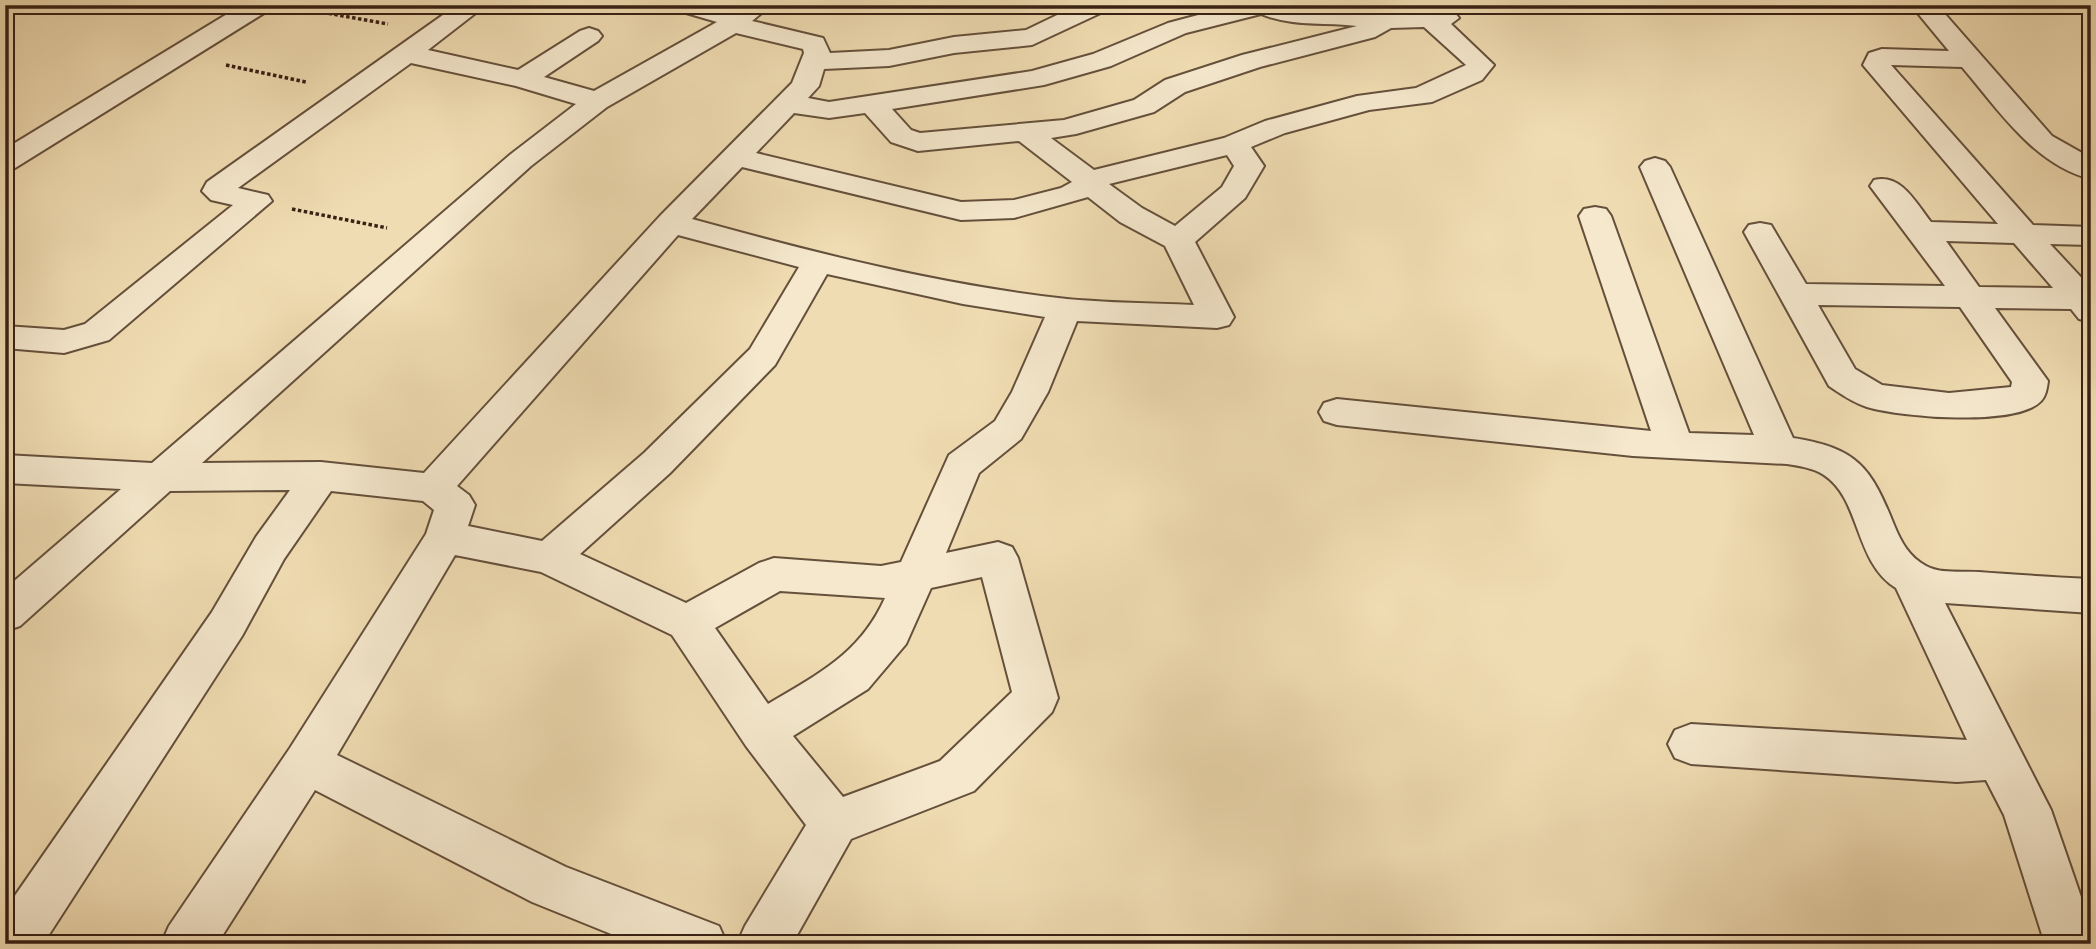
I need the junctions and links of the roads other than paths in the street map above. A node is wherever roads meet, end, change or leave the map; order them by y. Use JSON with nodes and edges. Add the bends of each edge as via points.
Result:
{"nodes":[{"id":1,"x":260,"y":5,"type":"edge"},
{"id":2,"x":474,"y":5,"type":"edge"},
{"id":3,"x":685,"y":5,"type":"edge"},
{"id":4,"x":1098,"y":5,"type":"edge"},
{"id":5,"x":1923,"y":5,"type":"edge"},
{"id":6,"x":1266,"y":6,"type":"edge"},
{"id":7,"x":1421,"y":11,"type":"edge"},
{"id":8,"x":743,"y":16,"type":"edge"},
{"id":9,"x":1456,"y":18,"type":"dead end"},
{"id":10,"x":1385,"y":22,"type":"junction"},
{"id":11,"x":589,"y":36,"type":"dead end"},
{"id":12,"x":408,"y":54,"type":"junction"},
{"id":13,"x":1970,"y":59,"type":"junction"},
{"id":14,"x":814,"y":62,"type":"junction"},
{"id":15,"x":522,"y":79,"type":"junction"},
{"id":16,"x":957,"y":91,"type":"junction"},
{"id":17,"x":597,"y":101,"type":"junction"},
{"id":18,"x":871,"y":103,"type":"junction"},
{"id":19,"x":790,"y":104,"type":"junction"},
{"id":20,"x":1025,"y":132,"type":"junction"},
{"id":21,"x":2091,"y":135,"type":"edge"},
{"id":22,"x":961,"y":137,"type":"junction"},
{"id":23,"x":1234,"y":144,"type":"junction"},
{"id":24,"x":736,"y":158,"type":"junction"},
{"id":25,"x":5,"y":162,"type":"edge"},
{"id":26,"x":1655,"y":167,"type":"dead end"},
{"id":27,"x":2091,"y":168,"type":"edge"},
{"id":28,"x":1089,"y":180,"type":"junction"},
{"id":29,"x":1885,"y":186,"type":"dead end"},
{"id":30,"x":1595,"y":216,"type":"dead end"},
{"id":31,"x":671,"y":223,"type":"junction"},
{"id":32,"x":1922,"y":231,"type":"junction"},
{"id":33,"x":1760,"y":232,"type":"dead end"},
{"id":34,"x":2024,"y":234,"type":"junction"},
{"id":35,"x":2091,"y":236,"type":"edge"},
{"id":36,"x":1178,"y":240,"type":"junction"},
{"id":37,"x":817,"y":263,"type":"junction"},
{"id":38,"x":1796,"y":294,"type":"junction"},
{"id":39,"x":1970,"y":298,"type":"junction"},
{"id":40,"x":2087,"y":303,"type":"edge"},
{"id":41,"x":1065,"y":309,"type":"junction"},
{"id":42,"x":5,"y":337,"type":"edge"},
{"id":43,"x":1337,"y":412,"type":"dead end"},
{"id":44,"x":1675,"y":446,"type":"junction"},
{"id":45,"x":1780,"y":451,"type":"junction"},
{"id":46,"x":5,"y":469,"type":"edge"},
{"id":47,"x":321,"y":476,"type":"junction"},
{"id":48,"x":158,"y":477,"type":"junction"},
{"id":49,"x":433,"y":488,"type":"junction"},
{"id":50,"x":445,"y":537,"type":"junction"},
{"id":51,"x":549,"y":558,"type":"junction"},
{"id":52,"x":916,"y":573,"type":"junction"},
{"id":53,"x":1912,"y":579,"type":"junction"},
{"id":54,"x":2091,"y":596,"type":"edge"},
{"id":55,"x":5,"y":614,"type":"edge"},
{"id":56,"x":687,"y":623,"type":"junction"},
{"id":57,"x":762,"y":732,"type":"junction"},
{"id":58,"x":1691,"y":744,"type":"dead end"},
{"id":59,"x":1999,"y":758,"type":"junction"},
{"id":60,"x":307,"y":764,"type":"junction"},
{"id":61,"x":834,"y":824,"type":"junction"},
{"id":62,"x":13,"y":944,"type":"edge"},
{"id":63,"x":187,"y":944,"type":"edge"},
{"id":64,"x":701,"y":944,"type":"edge"},
{"id":65,"x":763,"y":944,"type":"edge"},
{"id":66,"x":2071,"y":944,"type":"edge"}],
"edges":[{"from":1,"to":25,"type":"street"},
{"from":2,"to":12,"type":"street"},
{"from":3,"to":8,"type":"street"},
{"from":4,"to":14,"type":"street","via":[[1032,37],[889,58]]},
{"from":5,"to":13,"type":"street"},
{"from":6,"to":10,"type":"street","via":[[1287,16],[1328,15]]},
{"from":6,"to":16,"type":"street","via":[[1177,28],[1079,67]]},
{"from":7,"to":9,"type":"street"},
{"from":7,"to":10,"type":"street"},
{"from":7,"to":23,"type":"street","via":[[1481,65],[1472,74],[1422,96],[1390,99],[1275,127]]},
{"from":8,"to":14,"type":"street","via":[[809,41],[816,48]]},
{"from":8,"to":17,"type":"street"},
{"from":10,"to":20,"type":"street","via":[[1366,32],[1175,86],[1144,106],[1066,128]]},
{"from":11,"to":15,"type":"street"},
{"from":12,"to":15,"type":"street"},
{"from":12,"to":42,"type":"street","via":[[218,188],[222,194],[257,201],[88,337],[71,341]]},
{"from":13,"to":27,"type":"street","via":[[2042,142]]},
{"from":13,"to":34,"type":"street","via":[[1882,57],[1876,65]]},
{"from":14,"to":19,"type":"street","via":[[805,86]]},
{"from":15,"to":17,"type":"street"},
{"from":16,"to":18,"type":"street"},
{"from":16,"to":22,"type":"street"},
{"from":17,"to":48,"type":"street","via":[[522,160]]},
{"from":18,"to":19,"type":"street","via":[[829,110]]},
{"from":18,"to":22,"type":"street","via":[[901,136],[918,142]]},
{"from":19,"to":24,"type":"street"},
{"from":20,"to":22,"type":"street"},
{"from":20,"to":28,"type":"street"},
{"from":21,"to":27,"type":"street"},
{"from":23,"to":28,"type":"street"},
{"from":23,"to":36,"type":"street","via":[[1249,166],[1234,192]]},
{"from":24,"to":28,"type":"street","via":[[961,211],[1014,209],[1072,194]]},
{"from":24,"to":31,"type":"street"},
{"from":26,"to":45,"type":"street"},
{"from":28,"to":36,"type":"street","via":[[1131,215]]},
{"from":29,"to":32,"type":"street"},
{"from":30,"to":44,"type":"street"},
{"from":31,"to":37,"type":"street"},
{"from":31,"to":49,"type":"street"},
{"from":32,"to":34,"type":"street"},
{"from":32,"to":39,"type":"street"},
{"from":33,"to":38,"type":"street"},
{"from":34,"to":35,"type":"street"},
{"from":34,"to":40,"type":"street"},
{"from":36,"to":41,"type":"street","via":[[1217,317]]},
{"from":37,"to":41,"type":"street"},
{"from":37,"to":51,"type":"street","via":[[763,356],[657,463]]},
{"from":38,"to":39,"type":"street"},
{"from":38,"to":39,"type":"street","via":[[1842,377],[1860,390],[1876,397],[1949,406],[2014,401],[2028,393],[2030,381]]},
{"from":39,"to":40,"type":"street"},
{"from":41,"to":52,"type":"street","via":[[1030,392],[1007,430],[963,465]]},
{"from":43,"to":44,"type":"street"},
{"from":44,"to":45,"type":"street"},
{"from":45,"to":53,"type":"street","via":[[1824,458],[1842,468],[1861,492],[1891,560]]},
{"from":46,"to":48,"type":"street"},
{"from":47,"to":48,"type":"street"},
{"from":47,"to":49,"type":"street"},
{"from":47,"to":62,"type":"street"},
{"from":48,"to":55,"type":"street"},
{"from":49,"to":50,"type":"street","via":[[455,505]]},
{"from":50,"to":51,"type":"street"},
{"from":50,"to":60,"type":"street"},
{"from":51,"to":56,"type":"street"},
{"from":52,"to":56,"type":"street","via":[[881,582],[774,574]]},
{"from":52,"to":57,"type":"street","via":[[891,632],[852,676]]},
{"from":52,"to":61,"type":"street","via":[[998,558],[1036,698],[957,776]]},
{"from":53,"to":54,"type":"street","via":[[1931,586]]},
{"from":53,"to":59,"type":"street"},
{"from":56,"to":57,"type":"street"},
{"from":57,"to":61,"type":"street"},
{"from":58,"to":59,"type":"street","via":[[1957,761]]},
{"from":59,"to":66,"type":"street","via":[[2027,810]]},
{"from":60,"to":63,"type":"street"},
{"from":60,"to":64,"type":"street","via":[[550,885]]},
{"from":61,"to":65,"type":"street"}]}
